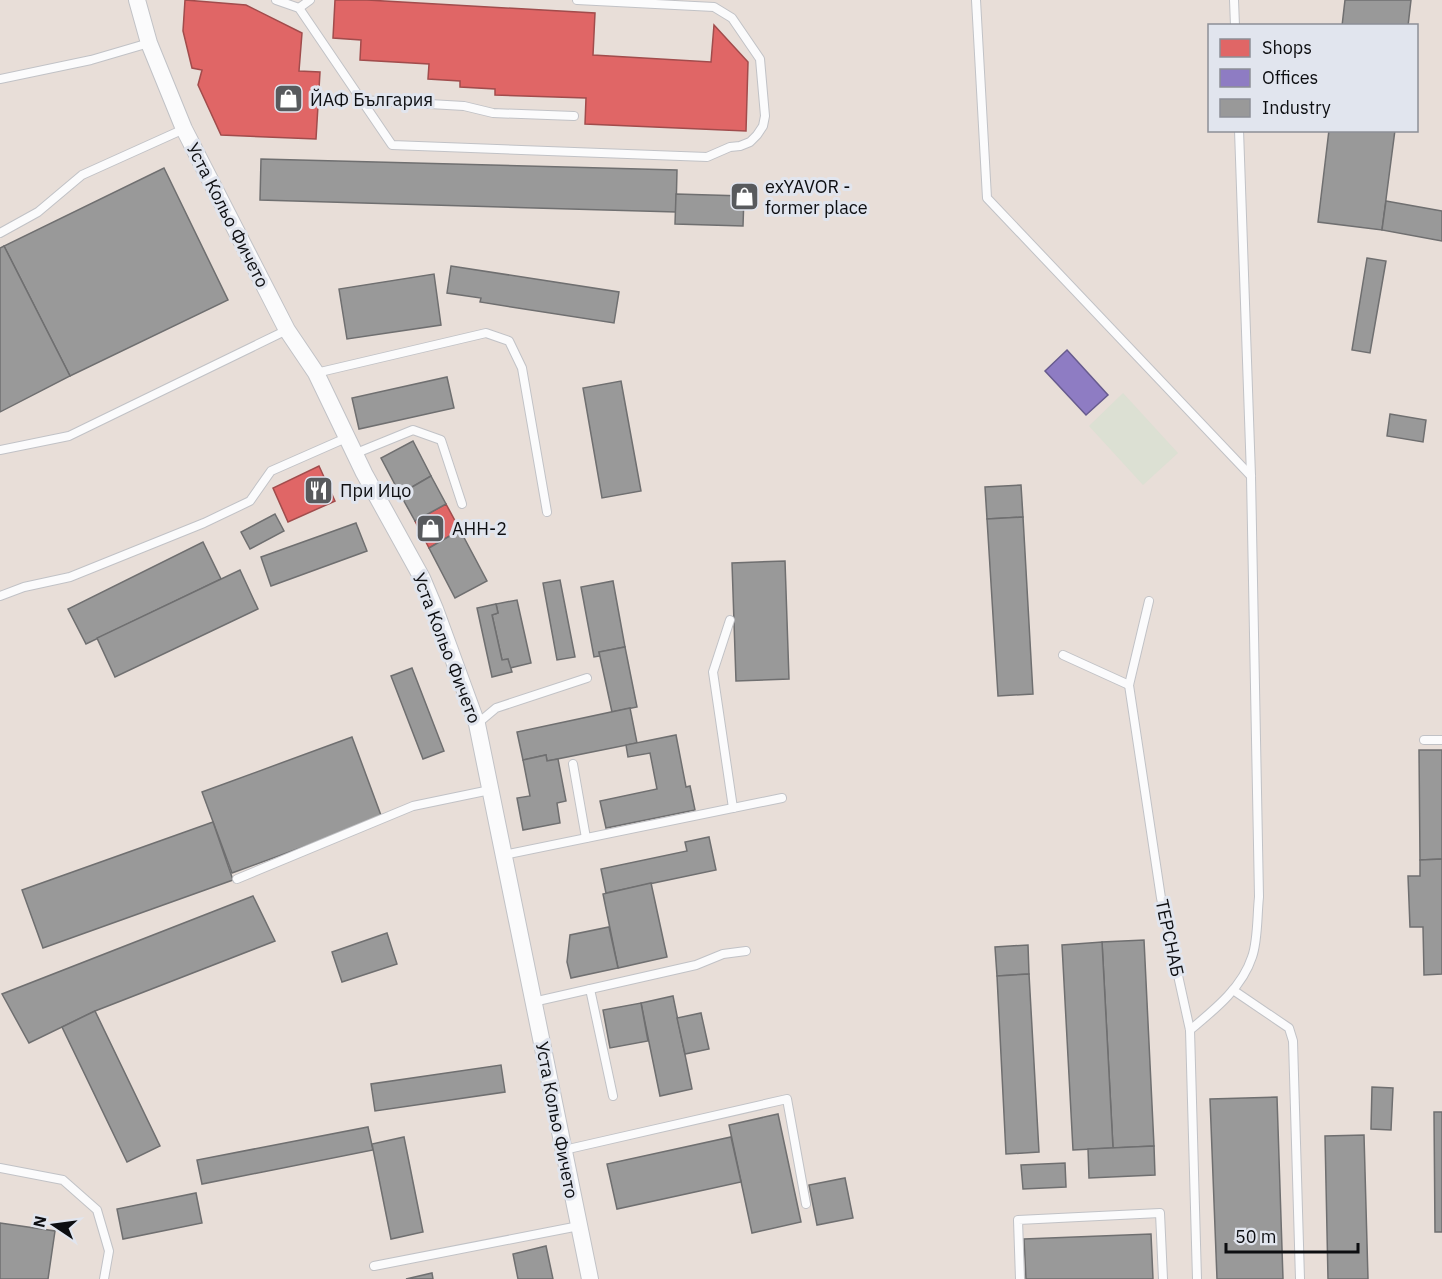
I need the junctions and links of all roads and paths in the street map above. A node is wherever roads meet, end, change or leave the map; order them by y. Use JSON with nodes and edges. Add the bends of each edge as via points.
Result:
{"nodes":[{"id":1,"x":137,"y":0,"type":"edge"},
{"id":2,"x":276,"y":0,"type":"edge"},
{"id":3,"x":310,"y":0,"type":"edge"},
{"id":4,"x":577,"y":0,"type":"edge"},
{"id":5,"x":976,"y":0,"type":"edge"},
{"id":6,"x":1234,"y":0,"type":"edge"},
{"id":7,"x":299,"y":8,"type":"junction"},
{"id":8,"x":1235,"y":24,"type":"edge"},
{"id":9,"x":149,"y":43,"type":"junction"},
{"id":10,"x":0,"y":79,"type":"edge"},
{"id":11,"x":361,"y":99,"type":"junction"},
{"id":12,"x":574,"y":116,"type":"dead end"},
{"id":13,"x":184,"y":129,"type":"junction"},
{"id":14,"x":1239,"y":132,"type":"edge"},
{"id":15,"x":0,"y":233,"type":"edge"},
{"id":16,"x":287,"y":330,"type":"junction"},
{"id":17,"x":316,"y":373,"type":"junction"},
{"id":18,"x":346,"y":438,"type":"junction"},
{"id":19,"x":0,"y":450,"type":"edge"},
{"id":20,"x":354,"y":454,"type":"junction"},
{"id":21,"x":1251,"y":477,"type":"junction"},
{"id":22,"x":462,"y":504,"type":"dead end"},
{"id":23,"x":547,"y":512,"type":"dead end"},
{"id":24,"x":0,"y":596,"type":"edge"},
{"id":25,"x":1149,"y":601,"type":"dead end"},
{"id":26,"x":730,"y":620,"type":"dead end"},
{"id":27,"x":1063,"y":655,"type":"dead end"},
{"id":28,"x":587,"y":678,"type":"dead end"},
{"id":29,"x":1129,"y":685,"type":"junction"},
{"id":30,"x":477,"y":724,"type":"junction"},
{"id":31,"x":1425,"y":740,"type":"dead end"},
{"id":32,"x":1442,"y":740,"type":"edge"},
{"id":33,"x":573,"y":764,"type":"dead end"},
{"id":34,"x":490,"y":790,"type":"junction"},
{"id":35,"x":782,"y":798,"type":"dead end"},
{"id":36,"x":733,"y":808,"type":"junction"},
{"id":37,"x":586,"y":838,"type":"junction"},
{"id":38,"x":504,"y":855,"type":"junction"},
{"id":39,"x":237,"y":879,"type":"dead end"},
{"id":40,"x":746,"y":951,"type":"dead end"},
{"id":41,"x":590,"y":989,"type":"junction"},
{"id":42,"x":1233,"y":990,"type":"junction"},
{"id":43,"x":533,"y":1002,"type":"junction"},
{"id":44,"x":1190,"y":1030,"type":"junction"},
{"id":45,"x":613,"y":1096,"type":"dead end"},
{"id":46,"x":564,"y":1150,"type":"junction"},
{"id":47,"x":0,"y":1168,"type":"edge"},
{"id":48,"x":806,"y":1203,"type":"dead end"},
{"id":49,"x":579,"y":1226,"type":"junction"},
{"id":50,"x":374,"y":1266,"type":"dead end"},
{"id":51,"x":104,"y":1279,"type":"edge"},
{"id":52,"x":590,"y":1279,"type":"edge"},
{"id":53,"x":1020,"y":1279,"type":"edge"},
{"id":54,"x":1163,"y":1279,"type":"edge"},
{"id":55,"x":1197,"y":1279,"type":"edge"},
{"id":56,"x":1300,"y":1279,"type":"edge"}],
"edges":[{"from":1,"to":9,"type":"street","name":"Уста Кольо Фичето"},
{"from":2,"to":7,"type":"lane"},
{"from":3,"to":7,"type":"lane"},
{"from":4,"to":11,"type":"lane","via":[[714,7],[732,18],[760,59],[765,116],[757,135],[750,142],[706,157],[392,145]]},
{"from":5,"to":21,"type":"lane","via":[[987,198]]},
{"from":6,"to":8,"type":"lane"},
{"from":7,"to":11,"type":"lane"},
{"from":9,"to":10,"type":"lane"},
{"from":9,"to":13,"type":"street","name":"Уста Кольо Фичето"},
{"from":11,"to":12,"type":"lane","via":[[464,106],[493,113]]},
{"from":13,"to":15,"type":"lane","via":[[82,175],[38,212]]},
{"from":13,"to":16,"type":"street","name":"Уста Кольо Фичето"},
{"from":14,"to":21,"type":"lane"},
{"from":16,"to":17,"type":"street","name":"Уста Кольо Фичето"},
{"from":16,"to":19,"type":"lane","via":[[69,436]]},
{"from":17,"to":18,"type":"street","name":"Уста Кольо Фичето"},
{"from":17,"to":23,"type":"lane","via":[[486,333],[509,341],[522,368]]},
{"from":18,"to":20,"type":"street","name":"Уста Кольо Фичето"},
{"from":18,"to":24,"type":"lane","via":[[271,471],[250,501],[204,523],[69,577]]},
{"from":20,"to":22,"type":"lane","via":[[413,430],[441,440]]},
{"from":20,"to":30,"type":"street","name":"Уста Кольо Фичето","via":[[422,578]]},
{"from":21,"to":42,"type":"lane","via":[[1259,897],[1253,956]]},
{"from":25,"to":29,"type":"lane","name":"ТЕРСНАБ"},
{"from":26,"to":36,"type":"lane","via":[[713,672]]},
{"from":27,"to":29,"type":"lane"},
{"from":28,"to":30,"type":"lane","via":[[496,708]]},
{"from":29,"to":44,"type":"lane","name":"ТЕРСНАБ","via":[[1161,898]]},
{"from":30,"to":34,"type":"street","name":"Уста Кольо Фичето"},
{"from":31,"to":32,"type":"lane"},
{"from":33,"to":37,"type":"lane"},
{"from":34,"to":38,"type":"street","name":"Уста Кольо Фичето"},
{"from":34,"to":39,"type":"lane","via":[[413,806]]},
{"from":35,"to":36,"type":"lane"},
{"from":36,"to":37,"type":"lane"},
{"from":37,"to":38,"type":"lane"},
{"from":38,"to":43,"type":"street","name":"Уста Кольо Фичето"},
{"from":40,"to":41,"type":"lane"},
{"from":41,"to":43,"type":"lane"},
{"from":41,"to":45,"type":"lane"},
{"from":42,"to":44,"type":"lane"},
{"from":42,"to":56,"type":"lane","via":[[1289,1028],[1293,1041]]},
{"from":43,"to":46,"type":"street","name":"Уста Кольо Фичето"},
{"from":44,"to":55,"type":"lane","name":"ТЕРСНАБ"},
{"from":46,"to":48,"type":"lane","via":[[787,1099]]},
{"from":46,"to":49,"type":"street","name":"Уста Кольо Фичето"},
{"from":47,"to":51,"type":"lane","via":[[63,1179],[97,1210],[109,1251]]},
{"from":49,"to":50,"type":"lane"},
{"from":49,"to":52,"type":"street","name":"Уста Кольо Фичето"},
{"from":53,"to":54,"type":"lane","via":[[1018,1221],[1160,1213]]}]}
